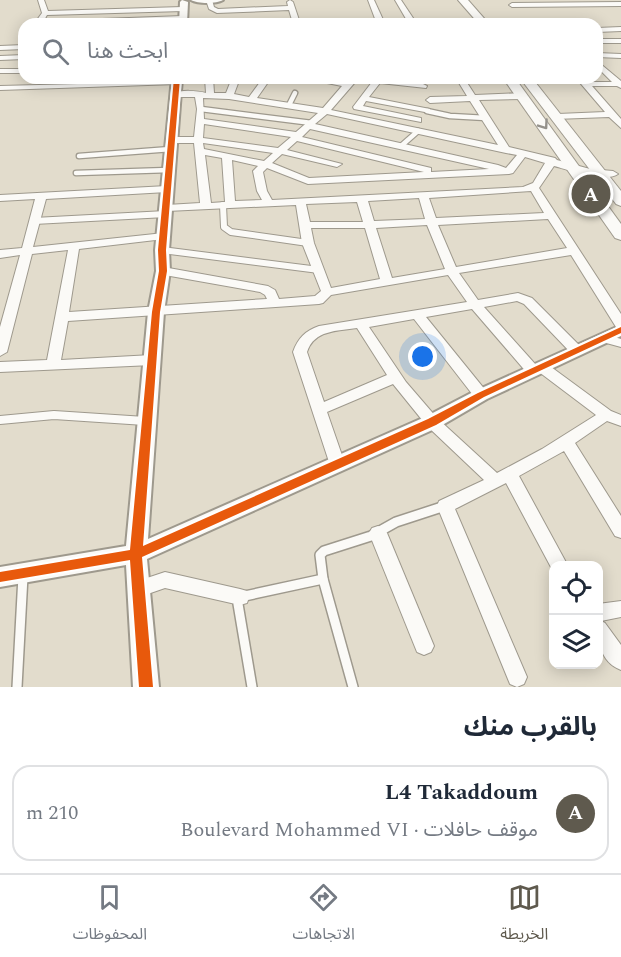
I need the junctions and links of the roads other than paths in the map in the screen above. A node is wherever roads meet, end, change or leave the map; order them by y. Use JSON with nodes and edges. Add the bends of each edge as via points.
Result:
{"nodes":[{"id":1,"x":41,"y":0,"type":"edge"},
{"id":2,"x":81,"y":0,"type":"edge"},
{"id":3,"x":195,"y":0,"type":"edge"},
{"id":4,"x":209,"y":0,"type":"edge"},
{"id":5,"x":219,"y":0,"type":"edge"},
{"id":6,"x":371,"y":0,"type":"edge"},
{"id":7,"x":398,"y":0,"type":"edge"},
{"id":8,"x":463,"y":0,"type":"edge"},
{"id":9,"x":553,"y":2,"type":"edge"},
{"id":10,"x":610,"y":2,"type":"edge"},
{"id":11,"x":509,"y":3,"type":"edge"},
{"id":12,"x":182,"y":4,"type":"edge"},
{"id":13,"x":621,"y":4,"type":"edge"},
{"id":14,"x":81,"y":11,"type":"junction"},
{"id":15,"x":621,"y":11,"type":"edge"},
{"id":16,"x":45,"y":13,"type":"junction"},
{"id":17,"x":458,"y":13,"type":"dead end"},
{"id":18,"x":518,"y":13,"type":"junction"},
{"id":19,"x":562,"y":13,"type":"junction"},
{"id":20,"x":42,"y":18,"type":"edge"},
{"id":21,"x":78,"y":18,"type":"edge"},
{"id":22,"x":295,"y":18,"type":"edge"},
{"id":23,"x":379,"y":18,"type":"edge"},
{"id":24,"x":409,"y":18,"type":"edge"},
{"id":25,"x":462,"y":18,"type":"edge"},
{"id":26,"x":478,"y":18,"type":"edge"},
{"id":27,"x":522,"y":18,"type":"edge"},
{"id":28,"x":567,"y":18,"type":"edge"},
{"id":29,"x":621,"y":29,"type":"edge"},
{"id":30,"x":603,"y":30,"type":"edge"},
{"id":31,"x":603,"y":41,"type":"edge"},
{"id":32,"x":621,"y":41,"type":"edge"},
{"id":33,"x":18,"y":47,"type":"edge"},
{"id":34,"x":0,"y":48,"type":"edge"},
{"id":35,"x":603,"y":56,"type":"edge"},
{"id":36,"x":621,"y":56,"type":"edge"},
{"id":37,"x":18,"y":57,"type":"edge"},
{"id":38,"x":0,"y":58,"type":"edge"},
{"id":39,"x":603,"y":66,"type":"edge"},
{"id":40,"x":603,"y":69,"type":"edge"},
{"id":41,"x":621,"y":69,"type":"edge"},
{"id":42,"x":18,"y":70,"type":"edge"},
{"id":43,"x":0,"y":71,"type":"edge"},
{"id":44,"x":603,"y":83,"type":"edge"},
{"id":45,"x":37,"y":84,"type":"edge"},
{"id":46,"x":64,"y":84,"type":"edge"},
{"id":47,"x":209,"y":84,"type":"edge"},
{"id":48,"x":234,"y":84,"type":"edge"},
{"id":49,"x":263,"y":84,"type":"edge"},
{"id":50,"x":349,"y":84,"type":"edge"},
{"id":51,"x":375,"y":84,"type":"edge"},
{"id":52,"x":422,"y":84,"type":"edge"},
{"id":53,"x":464,"y":84,"type":"edge"},
{"id":54,"x":514,"y":84,"type":"edge"},
{"id":55,"x":531,"y":84,"type":"edge"},
{"id":56,"x":585,"y":84,"type":"edge"},
{"id":57,"x":177,"y":85,"type":"edge"},
{"id":58,"x":620,"y":85,"type":"edge"},
{"id":59,"x":36,"y":87,"type":"junction"},
{"id":60,"x":0,"y":88,"type":"edge"},
{"id":61,"x":198,"y":93,"type":"junction"},
{"id":62,"x":210,"y":93,"type":"junction"},
{"id":63,"x":295,"y":93,"type":"dead end"},
{"id":64,"x":229,"y":96,"type":"junction"},
{"id":65,"x":523,"y":96,"type":"junction"},
{"id":66,"x":364,"y":98,"type":"junction"},
{"id":67,"x":474,"y":98,"type":"junction"},
{"id":68,"x":252,"y":99,"type":"junction"},
{"id":69,"x":430,"y":100,"type":"junction"},
{"id":70,"x":289,"y":105,"type":"junction"},
{"id":71,"x":201,"y":109,"type":"junction"},
{"id":72,"x":325,"y":111,"type":"junction"},
{"id":73,"x":427,"y":111,"type":"junction"},
{"id":74,"x":610,"y":114,"type":"junction"},
{"id":75,"x":558,"y":117,"type":"junction"},
{"id":76,"x":486,"y":118,"type":"junction"},
{"id":77,"x":418,"y":120,"type":"junction"},
{"id":78,"x":200,"y":121,"type":"junction"},
{"id":79,"x":311,"y":124,"type":"junction"},
{"id":80,"x":621,"y":124,"type":"edge"},
{"id":81,"x":413,"y":130,"type":"junction"},
{"id":82,"x":297,"y":136,"type":"junction"},
{"id":83,"x":198,"y":139,"type":"junction"},
{"id":84,"x":172,"y":145,"type":"junction"},
{"id":85,"x":401,"y":146,"type":"junction"},
{"id":86,"x":506,"y":150,"type":"junction"},
{"id":87,"x":200,"y":151,"type":"junction"},
{"id":88,"x":281,"y":151,"type":"junction"},
{"id":89,"x":523,"y":153,"type":"junction"},
{"id":90,"x":79,"y":156,"type":"dead end"},
{"id":91,"x":227,"y":156,"type":"junction"},
{"id":92,"x":563,"y":163,"type":"junction"},
{"id":93,"x":265,"y":164,"type":"junction"},
{"id":94,"x":337,"y":164,"type":"dead end"},
{"id":95,"x":169,"y":170,"type":"junction"},
{"id":96,"x":509,"y":171,"type":"junction"},
{"id":97,"x":608,"y":172,"type":"edge"},
{"id":98,"x":76,"y":173,"type":"dead end"},
{"id":99,"x":440,"y":173,"type":"junction"},
{"id":100,"x":479,"y":174,"type":"junction"},
{"id":101,"x":390,"y":177,"type":"junction"},
{"id":102,"x":308,"y":181,"type":"junction"},
{"id":103,"x":533,"y":187,"type":"junction"},
{"id":104,"x":167,"y":189,"type":"junction"},
{"id":105,"x":488,"y":192,"type":"junction"},
{"id":106,"x":423,"y":194,"type":"junction"},
{"id":107,"x":41,"y":196,"type":"junction"},
{"id":108,"x":398,"y":196,"type":"junction"},
{"id":109,"x":361,"y":197,"type":"junction"},
{"id":110,"x":0,"y":198,"type":"edge"},
{"id":111,"x":306,"y":200,"type":"junction"},
{"id":112,"x":621,"y":201,"type":"edge"},
{"id":113,"x":268,"y":202,"type":"junction"},
{"id":114,"x":206,"y":205,"type":"junction"},
{"id":115,"x":226,"y":205,"type":"junction"},
{"id":116,"x":166,"y":211,"type":"junction"},
{"id":117,"x":550,"y":216,"type":"junction"},
{"id":118,"x":34,"y":221,"type":"junction"},
{"id":119,"x":432,"y":222,"type":"junction"},
{"id":120,"x":304,"y":225,"type":"junction"},
{"id":121,"x":370,"y":225,"type":"junction"},
{"id":122,"x":621,"y":235,"type":"edge"},
{"id":123,"x":163,"y":243,"type":"junction"},
{"id":124,"x":308,"y":243,"type":"junction"},
{"id":125,"x":74,"y":247,"type":"junction"},
{"id":126,"x":27,"y":251,"type":"junction"},
{"id":127,"x":572,"y":251,"type":"junction"},
{"id":128,"x":0,"y":254,"type":"edge"},
{"id":129,"x":319,"y":270,"type":"junction"},
{"id":130,"x":163,"y":271,"type":"junction"},
{"id":131,"x":452,"y":272,"type":"junction"},
{"id":132,"x":387,"y":282,"type":"junction"},
{"id":133,"x":327,"y":292,"type":"junction"},
{"id":134,"x":6,"y":303,"type":"edge"},
{"id":135,"x":270,"y":303,"type":"junction"},
{"id":136,"x":474,"y":304,"type":"junction"},
{"id":137,"x":156,"y":312,"type":"junction"},
{"id":138,"x":417,"y":314,"type":"junction"},
{"id":139,"x":61,"y":316,"type":"junction"},
{"id":140,"x":361,"y":324,"type":"junction"},
{"id":141,"x":621,"y":324,"type":"edge"},
{"id":142,"x":615,"y":337,"type":"edge"},
{"id":143,"x":1,"y":347,"type":"edge"},
{"id":144,"x":577,"y":351,"type":"junction"},
{"id":145,"x":152,"y":360,"type":"junction"},
{"id":146,"x":53,"y":366,"type":"junction"},
{"id":147,"x":0,"y":367,"type":"edge"},
{"id":148,"x":538,"y":369,"type":"junction"},
{"id":149,"x":395,"y":377,"type":"junction"},
{"id":150,"x":481,"y":395,"type":"junction"},
{"id":151,"x":319,"y":411,"type":"junction"},
{"id":152,"x":614,"y":418,"type":"edge"},
{"id":153,"x":0,"y":420,"type":"edge"},
{"id":154,"x":147,"y":421,"type":"junction"},
{"id":155,"x":432,"y":422,"type":"junction"},
{"id":156,"x":567,"y":443,"type":"junction"},
{"id":157,"x":337,"y":464,"type":"junction"},
{"id":158,"x":503,"y":478,"type":"junction"},
{"id":159,"x":445,"y":506,"type":"junction"},
{"id":160,"x":621,"y":531,"type":"edge"},
{"id":161,"x":378,"y":533,"type":"junction"},
{"id":162,"x":136,"y":554,"type":"junction"},
{"id":163,"x":556,"y":561,"type":"edge"},
{"id":164,"x":23,"y":573,"type":"junction"},
{"id":165,"x":0,"y":577,"type":"edge"},
{"id":166,"x":323,"y":579,"type":"junction"},
{"id":167,"x":139,"y":589,"type":"junction"},
{"id":168,"x":240,"y":597,"type":"junction"},
{"id":169,"x":621,"y":609,"type":"edge"},
{"id":170,"x":603,"y":612,"type":"edge"},
{"id":171,"x":603,"y":636,"type":"edge"},
{"id":172,"x":424,"y":646,"type":"dead end"},
{"id":173,"x":621,"y":661,"type":"edge"},
{"id":174,"x":517,"y":677,"type":"dead end"},
{"id":175,"x":17,"y":687,"type":"edge"},
{"id":176,"x":146,"y":687,"type":"edge"},
{"id":177,"x":252,"y":687,"type":"edge"},
{"id":178,"x":353,"y":687,"type":"edge"}],
"edges":[{"from":1,"to":16,"type":"street"},
{"from":2,"to":14,"type":"street"},
{"from":3,"to":4,"type":"street"},
{"from":3,"to":12,"type":"street"},
{"from":4,"to":5,"type":"street"},
{"from":4,"to":22,"type":"street","via":[[211,8],[217,10],[291,5]]},
{"from":6,"to":23,"type":"street"},
{"from":7,"to":24,"type":"street"},
{"from":8,"to":26,"type":"main road"},
{"from":9,"to":10,"type":"street"},
{"from":9,"to":11,"type":"street"},
{"from":9,"to":19,"type":"street"},
{"from":10,"to":13,"type":"street"},
{"from":10,"to":15,"type":"street"},
{"from":11,"to":18,"type":"street"},
{"from":12,"to":14,"type":"street"},
{"from":14,"to":16,"type":"street"},
{"from":14,"to":21,"type":"street"},
{"from":16,"to":20,"type":"street"},
{"from":17,"to":25,"type":"main road"},
{"from":18,"to":19,"type":"street"},
{"from":18,"to":27,"type":"street"},
{"from":19,"to":28,"type":"street"},
{"from":29,"to":30,"type":"street"},
{"from":31,"to":32,"type":"street"},
{"from":33,"to":34,"type":"street"},
{"from":35,"to":36,"type":"street"},
{"from":37,"to":38,"type":"street"},
{"from":39,"to":41,"type":"street"},
{"from":40,"to":58,"type":"street"},
{"from":42,"to":43,"type":"street"},
{"from":44,"to":58,"type":"street"},
{"from":45,"to":59,"type":"street"},
{"from":46,"to":59,"type":"street"},
{"from":47,"to":62,"type":"street"},
{"from":48,"to":64,"type":"street"},
{"from":49,"to":68,"type":"street"},
{"from":50,"to":72,"type":"street"},
{"from":51,"to":66,"type":"street"},
{"from":52,"to":69,"type":"street"},
{"from":53,"to":67,"type":"street"},
{"from":54,"to":65,"type":"main road"},
{"from":55,"to":75,"type":"main road"},
{"from":56,"to":74,"type":"street"},
{"from":57,"to":61,"type":"street"},
{"from":57,"to":84,"type":"street"},
{"from":59,"to":60,"type":"street"},
{"from":61,"to":62,"type":"street"},
{"from":61,"to":71,"type":"street"},
{"from":62,"to":64,"type":"street"},
{"from":63,"to":70,"type":"lane"},
{"from":64,"to":68,"type":"street"},
{"from":65,"to":67,"type":"street"},
{"from":65,"to":92,"type":"main road","one_way":true},
{"from":66,"to":73,"type":"street"},
{"from":66,"to":77,"type":"street","via":[[357,107]]},
{"from":67,"to":69,"type":"street"},
{"from":67,"to":76,"type":"street"},
{"from":68,"to":70,"type":"street"},
{"from":69,"to":73,"type":"street"},
{"from":70,"to":72,"type":"street"},
{"from":71,"to":78,"type":"street"},
{"from":71,"to":79,"type":"lane"},
{"from":72,"to":79,"type":"street"},
{"from":72,"to":81,"type":"street"},
{"from":73,"to":76,"type":"lane"},
{"from":73,"to":77,"type":"street"},
{"from":74,"to":75,"type":"street"},
{"from":74,"to":80,"type":"street"},
{"from":75,"to":97,"type":"main road"},
{"from":76,"to":86,"type":"street"},
{"from":77,"to":81,"type":"street"},
{"from":78,"to":82,"type":"street"},
{"from":78,"to":83,"type":"street"},
{"from":79,"to":82,"type":"street"},
{"from":79,"to":85,"type":"street"},
{"from":81,"to":85,"type":"lane"},
{"from":81,"to":86,"type":"street"},
{"from":82,"to":88,"type":"street"},
{"from":82,"to":99,"type":"street"},
{"from":83,"to":84,"type":"street"},
{"from":83,"to":87,"type":"street"},
{"from":83,"to":88,"type":"street"},
{"from":84,"to":90,"type":"lane"},
{"from":84,"to":95,"type":"street"},
{"from":85,"to":96,"type":"street"},
{"from":86,"to":89,"type":"street"},
{"from":87,"to":91,"type":"street"},
{"from":87,"to":114,"type":"street"},
{"from":88,"to":93,"type":"street"},
{"from":88,"to":94,"type":"street"},
{"from":89,"to":92,"type":"street"},
{"from":89,"to":96,"type":"street"},
{"from":91,"to":93,"type":"street"},
{"from":91,"to":115,"type":"street"},
{"from":92,"to":97,"type":"street"},
{"from":92,"to":103,"type":"street"},
{"from":92,"to":122,"type":"main road"},
{"from":93,"to":102,"type":"street"},
{"from":93,"to":113,"type":"street","via":[[258,177]]},
{"from":95,"to":98,"type":"lane"},
{"from":95,"to":104,"type":"street"},
{"from":96,"to":100,"type":"street"},
{"from":97,"to":112,"type":"main road"},
{"from":99,"to":100,"type":"street"},
{"from":99,"to":101,"type":"street"},
{"from":100,"to":105,"type":"street"},
{"from":101,"to":102,"type":"street"},
{"from":101,"to":108,"type":"street"},
{"from":102,"to":111,"type":"street"},
{"from":103,"to":105,"type":"street"},
{"from":103,"to":117,"type":"street"},
{"from":104,"to":107,"type":"street"},
{"from":104,"to":116,"type":"street"},
{"from":105,"to":106,"type":"street"},
{"from":106,"to":108,"type":"street"},
{"from":106,"to":119,"type":"street"},
{"from":107,"to":110,"type":"street"},
{"from":107,"to":118,"type":"street"},
{"from":108,"to":109,"type":"street"},
{"from":109,"to":111,"type":"street"},
{"from":109,"to":121,"type":"street"},
{"from":111,"to":113,"type":"street"},
{"from":111,"to":120,"type":"street"},
{"from":113,"to":115,"type":"street"},
{"from":114,"to":115,"type":"street"},
{"from":114,"to":116,"type":"street"},
{"from":115,"to":124,"type":"lane","via":[[224,227],[231,232]]},
{"from":116,"to":118,"type":"lane"},
{"from":116,"to":123,"type":"street"},
{"from":117,"to":119,"type":"street"},
{"from":117,"to":127,"type":"street"},
{"from":118,"to":126,"type":"street"},
{"from":119,"to":121,"type":"street"},
{"from":119,"to":131,"type":"street"},
{"from":120,"to":121,"type":"street"},
{"from":120,"to":124,"type":"street"},
{"from":121,"to":132,"type":"street"},
{"from":123,"to":125,"type":"street"},
{"from":123,"to":129,"type":"lane"},
{"from":123,"to":130,"type":"street"},
{"from":124,"to":129,"type":"street"},
{"from":125,"to":126,"type":"street"},
{"from":125,"to":139,"type":"street"},
{"from":126,"to":128,"type":"street"},
{"from":126,"to":134,"type":"street"},
{"from":127,"to":131,"type":"street"},
{"from":127,"to":141,"type":"street"},
{"from":129,"to":133,"type":"street"},
{"from":130,"to":135,"type":"street","via":[[264,289],[271,293]]},
{"from":130,"to":137,"type":"street"},
{"from":131,"to":132,"type":"street"},
{"from":131,"to":136,"type":"street"},
{"from":132,"to":133,"type":"street"},
{"from":133,"to":135,"type":"street","via":[[313,302]]},
{"from":134,"to":143,"type":"street"},
{"from":135,"to":137,"type":"street"},
{"from":136,"to":138,"type":"street"},
{"from":136,"to":144,"type":"street","via":[[524,298]]},
{"from":136,"to":148,"type":"street"},
{"from":137,"to":139,"type":"street"},
{"from":137,"to":145,"type":"street"},
{"from":138,"to":140,"type":"street"},
{"from":138,"to":150,"type":"street"},
{"from":139,"to":146,"type":"street"},
{"from":140,"to":149,"type":"street"},
{"from":140,"to":151,"type":"street","via":[[322,330],[304,339],[300,352]]},
{"from":142,"to":144,"type":"street"},
{"from":144,"to":148,"type":"street"},
{"from":145,"to":146,"type":"street"},
{"from":145,"to":154,"type":"street"},
{"from":146,"to":147,"type":"street"},
{"from":148,"to":150,"type":"street"},
{"from":148,"to":152,"type":"street"},
{"from":149,"to":151,"type":"street"},
{"from":149,"to":155,"type":"street"},
{"from":150,"to":155,"type":"street"},
{"from":151,"to":157,"type":"street"},
{"from":152,"to":156,"type":"street"},
{"from":153,"to":154,"type":"lane","via":[[65,416]]},
{"from":154,"to":162,"type":"street"},
{"from":155,"to":157,"type":"street"},
{"from":155,"to":158,"type":"street"},
{"from":156,"to":158,"type":"street"},
{"from":156,"to":160,"type":"street"},
{"from":157,"to":162,"type":"street"},
{"from":158,"to":159,"type":"street"},
{"from":158,"to":163,"type":"street"},
{"from":159,"to":161,"type":"lane","via":[[396,522]]},
{"from":159,"to":174,"type":"street"},
{"from":161,"to":166,"type":"lane","via":[[321,553]]},
{"from":161,"to":172,"type":"street"},
{"from":162,"to":164,"type":"street"},
{"from":162,"to":167,"type":"street"},
{"from":164,"to":165,"type":"street"},
{"from":164,"to":175,"type":"lane"},
{"from":166,"to":168,"type":"lane"},
{"from":166,"to":178,"type":"lane"},
{"from":167,"to":168,"type":"street","via":[[165,580]]},
{"from":167,"to":176,"type":"street"},
{"from":168,"to":177,"type":"lane"},
{"from":169,"to":170,"type":"street"},
{"from":171,"to":173,"type":"street"}]}
